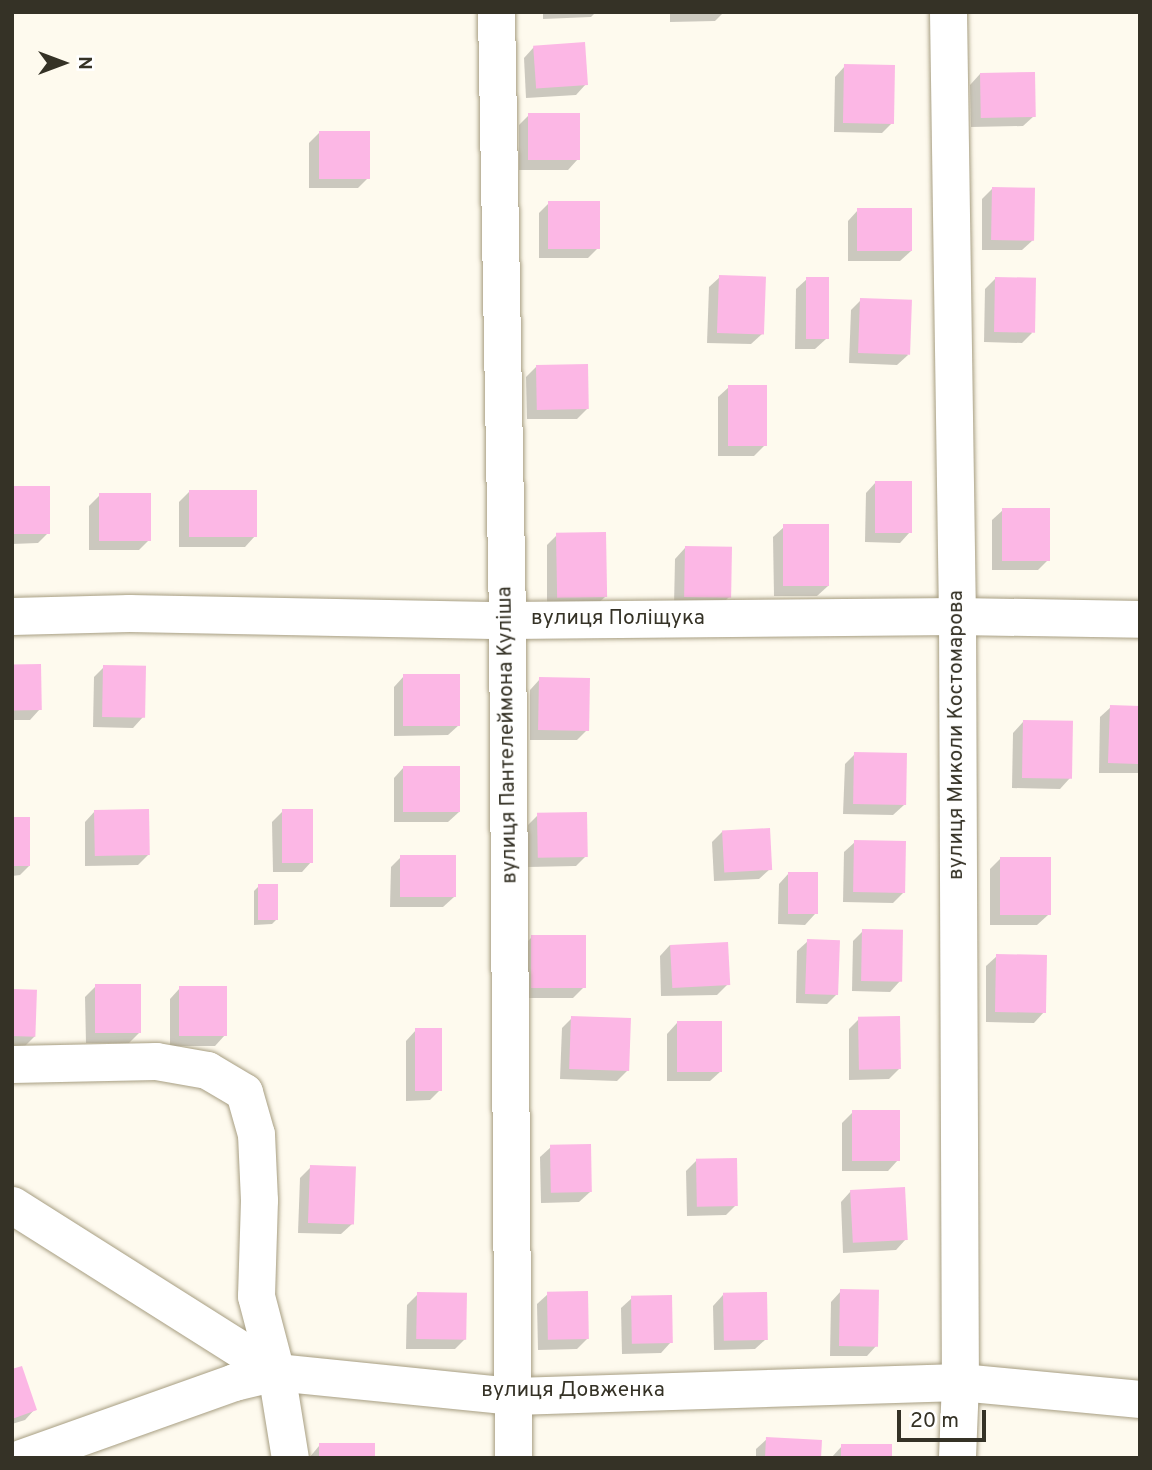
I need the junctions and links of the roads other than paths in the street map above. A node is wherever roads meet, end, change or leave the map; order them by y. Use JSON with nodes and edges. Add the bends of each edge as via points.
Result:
{"nodes":[{"id":1,"x":496,"y":12,"type":"edge"},
{"id":2,"x":948,"y":12,"type":"edge"},
{"id":3,"x":12,"y":616,"type":"edge"},
{"id":4,"x":957,"y":616,"type":"junction"},
{"id":5,"x":507,"y":620,"type":"junction"},
{"id":6,"x":1140,"y":620,"type":"edge"},
{"id":7,"x":12,"y":1064,"type":"edge"},
{"id":8,"x":12,"y":1205,"type":"edge"},
{"id":9,"x":276,"y":1372,"type":"junction"},
{"id":10,"x":960,"y":1382,"type":"junction"},
{"id":11,"x":514,"y":1396,"type":"junction"},
{"id":12,"x":1140,"y":1399,"type":"edge"},
{"id":13,"x":21,"y":1458,"type":"edge"},
{"id":14,"x":290,"y":1458,"type":"edge"},
{"id":15,"x":513,"y":1458,"type":"edge"},
{"id":16,"x":957,"y":1458,"type":"edge"}],
"edges":[{"from":1,"to":5,"type":"street","name":"вулиця Пантелеймона Куліша"},
{"from":2,"to":4,"type":"street","name":"вулиця Миколи Костомарова"},
{"from":3,"to":5,"type":"street","name":"вулиця Поліщука","via":[[129,613]]},
{"from":4,"to":5,"type":"street","name":"вулиця Поліщука"},
{"from":4,"to":6,"type":"street","name":"вулиця Поліщука"},
{"from":4,"to":10,"type":"street","name":"вулиця Миколи Костомарова"},
{"from":5,"to":11,"type":"street","name":"вулиця Пантелеймона Куліша"},
{"from":7,"to":9,"type":"street","via":[[156,1061],[207,1070],[244,1092],[256,1134],[256,1296]]},
{"from":8,"to":9,"type":"street"},
{"from":9,"to":11,"type":"street","name":"вулиця Довженка"},
{"from":9,"to":13,"type":"street","name":"вулиця Довженка","via":[[234,1382]]},
{"from":9,"to":14,"type":"street"},
{"from":10,"to":11,"type":"street","name":"вулиця Довженка"},
{"from":10,"to":12,"type":"street","name":"вулиця Довженка"},
{"from":10,"to":16,"type":"street","name":"вулиця Миколи Костомарова"},
{"from":11,"to":15,"type":"street","name":"вулиця Пантелеймона Куліша"}]}
